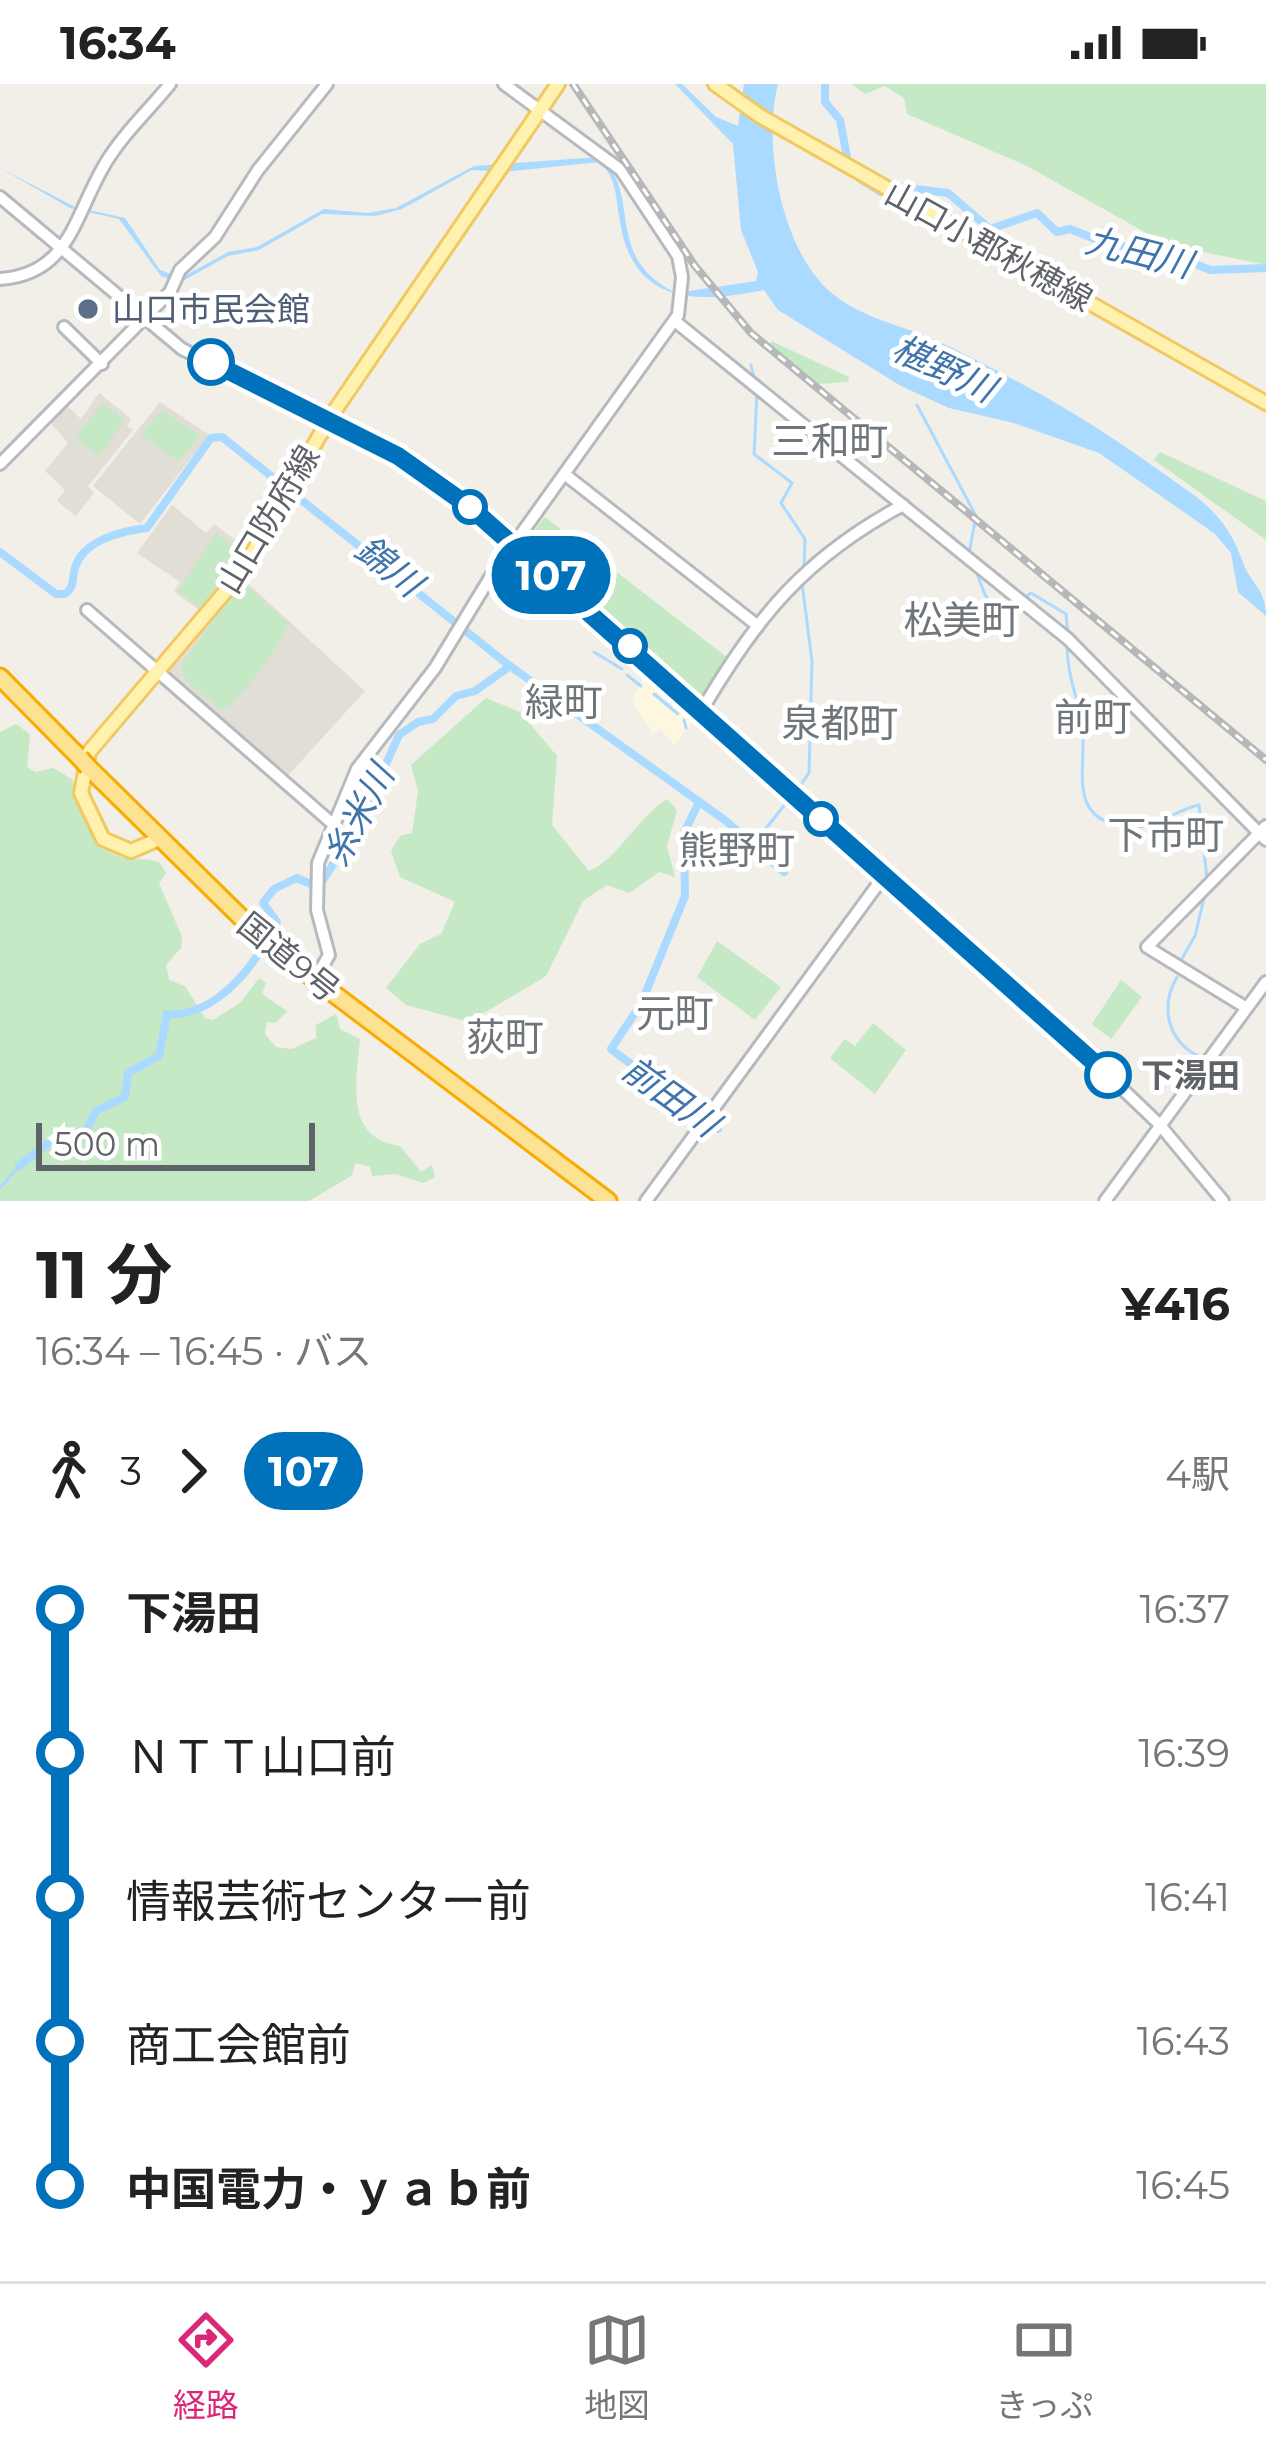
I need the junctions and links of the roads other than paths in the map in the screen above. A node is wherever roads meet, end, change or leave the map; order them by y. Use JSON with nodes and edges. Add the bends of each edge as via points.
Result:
{"nodes":[{"id":1,"x":170,"y":84,"type":"edge"},
{"id":2,"x":327,"y":84,"type":"edge"},
{"id":3,"x":504,"y":84,"type":"edge"},
{"id":4,"x":556,"y":88,"type":"edge"},
{"id":5,"x":721,"y":88,"type":"edge"},
{"id":6,"x":540,"y":111,"type":"junction"},
{"id":7,"x":0,"y":197,"type":"edge"},
{"id":8,"x":62,"y":246,"type":"junction"},
{"id":9,"x":0,"y":279,"type":"edge"},
{"id":10,"x":28,"y":289,"type":"dead end"},
{"id":11,"x":146,"y":319,"type":"junction"},
{"id":12,"x":676,"y":322,"type":"junction"},
{"id":13,"x":64,"y":327,"type":"dead end"},
{"id":14,"x":102,"y":364,"type":"junction"},
{"id":15,"x":1266,"y":403,"type":"edge"},
{"id":16,"x":329,"y":419,"type":"junction"},
{"id":17,"x":0,"y":464,"type":"edge"},
{"id":18,"x":567,"y":476,"type":"junction"},
{"id":19,"x":903,"y":505,"type":"junction"},
{"id":20,"x":516,"y":544,"type":"junction"},
{"id":21,"x":87,"y":610,"type":"dead end"},
{"id":22,"x":758,"y":626,"type":"junction"},
{"id":23,"x":157,"y":672,"type":"junction"},
{"id":24,"x":0,"y":682,"type":"edge"},
{"id":25,"x":702,"y":710,"type":"junction"},
{"id":26,"x":334,"y":825,"type":"junction"},
{"id":27,"x":1264,"y":833,"type":"edge"},
{"id":28,"x":156,"y":840,"type":"junction"},
{"id":29,"x":884,"y":876,"type":"junction"},
{"id":30,"x":314,"y":982,"type":"junction"},
{"id":31,"x":1266,"y":982,"type":"edge"},
{"id":32,"x":1245,"y":1007,"type":"junction"},
{"id":33,"x":1159,"y":1124,"type":"junction"},
{"id":34,"x":598,"y":1201,"type":"edge"},
{"id":35,"x":608,"y":1201,"type":"edge"},
{"id":36,"x":646,"y":1201,"type":"edge"},
{"id":37,"x":1106,"y":1201,"type":"edge"},
{"id":38,"x":1222,"y":1201,"type":"edge"}],
"edges":[{"from":1,"to":8,"type":"street","via":[[107,160]]},
{"from":2,"to":11,"type":"street"},
{"from":3,"to":6,"type":"street"},
{"from":4,"to":6,"type":"main road","name":"山口防府線"},
{"from":5,"to":15,"type":"main road","name":"山口小郡秋穂線"},
{"from":6,"to":12,"type":"street","via":[[621,170],[674,248]]},
{"from":6,"to":16,"type":"main road","name":"山口防府線"},
{"from":7,"to":8,"type":"street"},
{"from":8,"to":9,"type":"street"},
{"from":8,"to":11,"type":"street"},
{"from":9,"to":10,"type":"street"},
{"from":11,"to":14,"type":"street"},
{"from":11,"to":16,"type":"street","via":[[182,349]]},
{"from":12,"to":18,"type":"street"},
{"from":12,"to":19,"type":"street"},
{"from":13,"to":14,"type":"street"},
{"from":14,"to":17,"type":"street"},
{"from":16,"to":20,"type":"street","via":[[418,470]]},
{"from":16,"to":23,"type":"main road","name":"山口防府線","via":[[241,573]]},
{"from":18,"to":20,"type":"street"},
{"from":18,"to":22,"type":"street"},
{"from":19,"to":22,"type":"street","via":[[828,549]]},
{"from":19,"to":27,"type":"street","via":[[1068,639]]},
{"from":20,"to":25,"type":"street"},
{"from":20,"to":26,"type":"street","via":[[435,668],[369,750]]},
{"from":21,"to":23,"type":"street"},
{"from":22,"to":25,"type":"street"},
{"from":23,"to":26,"type":"street"},
{"from":23,"to":28,"type":"main road","name":"山口防府線","via":[[89,752],[80,783],[92,824],[108,843],[131,851]]},
{"from":24,"to":28,"type":"highway","name":"国道9号"},
{"from":25,"to":29,"type":"street"},
{"from":26,"to":30,"type":"street","via":[[318,863],[316,902],[328,955]]},
{"from":27,"to":32,"type":"street","via":[[1147,947]]},
{"from":28,"to":30,"type":"highway","name":"国道9号"},
{"from":29,"to":33,"type":"street"},
{"from":29,"to":36,"type":"street"},
{"from":30,"to":34,"type":"highway","name":"国道9号"},
{"from":30,"to":35,"type":"highway","name":"国道9号"},
{"from":31,"to":32,"type":"street"},
{"from":32,"to":33,"type":"street"},
{"from":33,"to":37,"type":"street"},
{"from":33,"to":38,"type":"street"}]}
